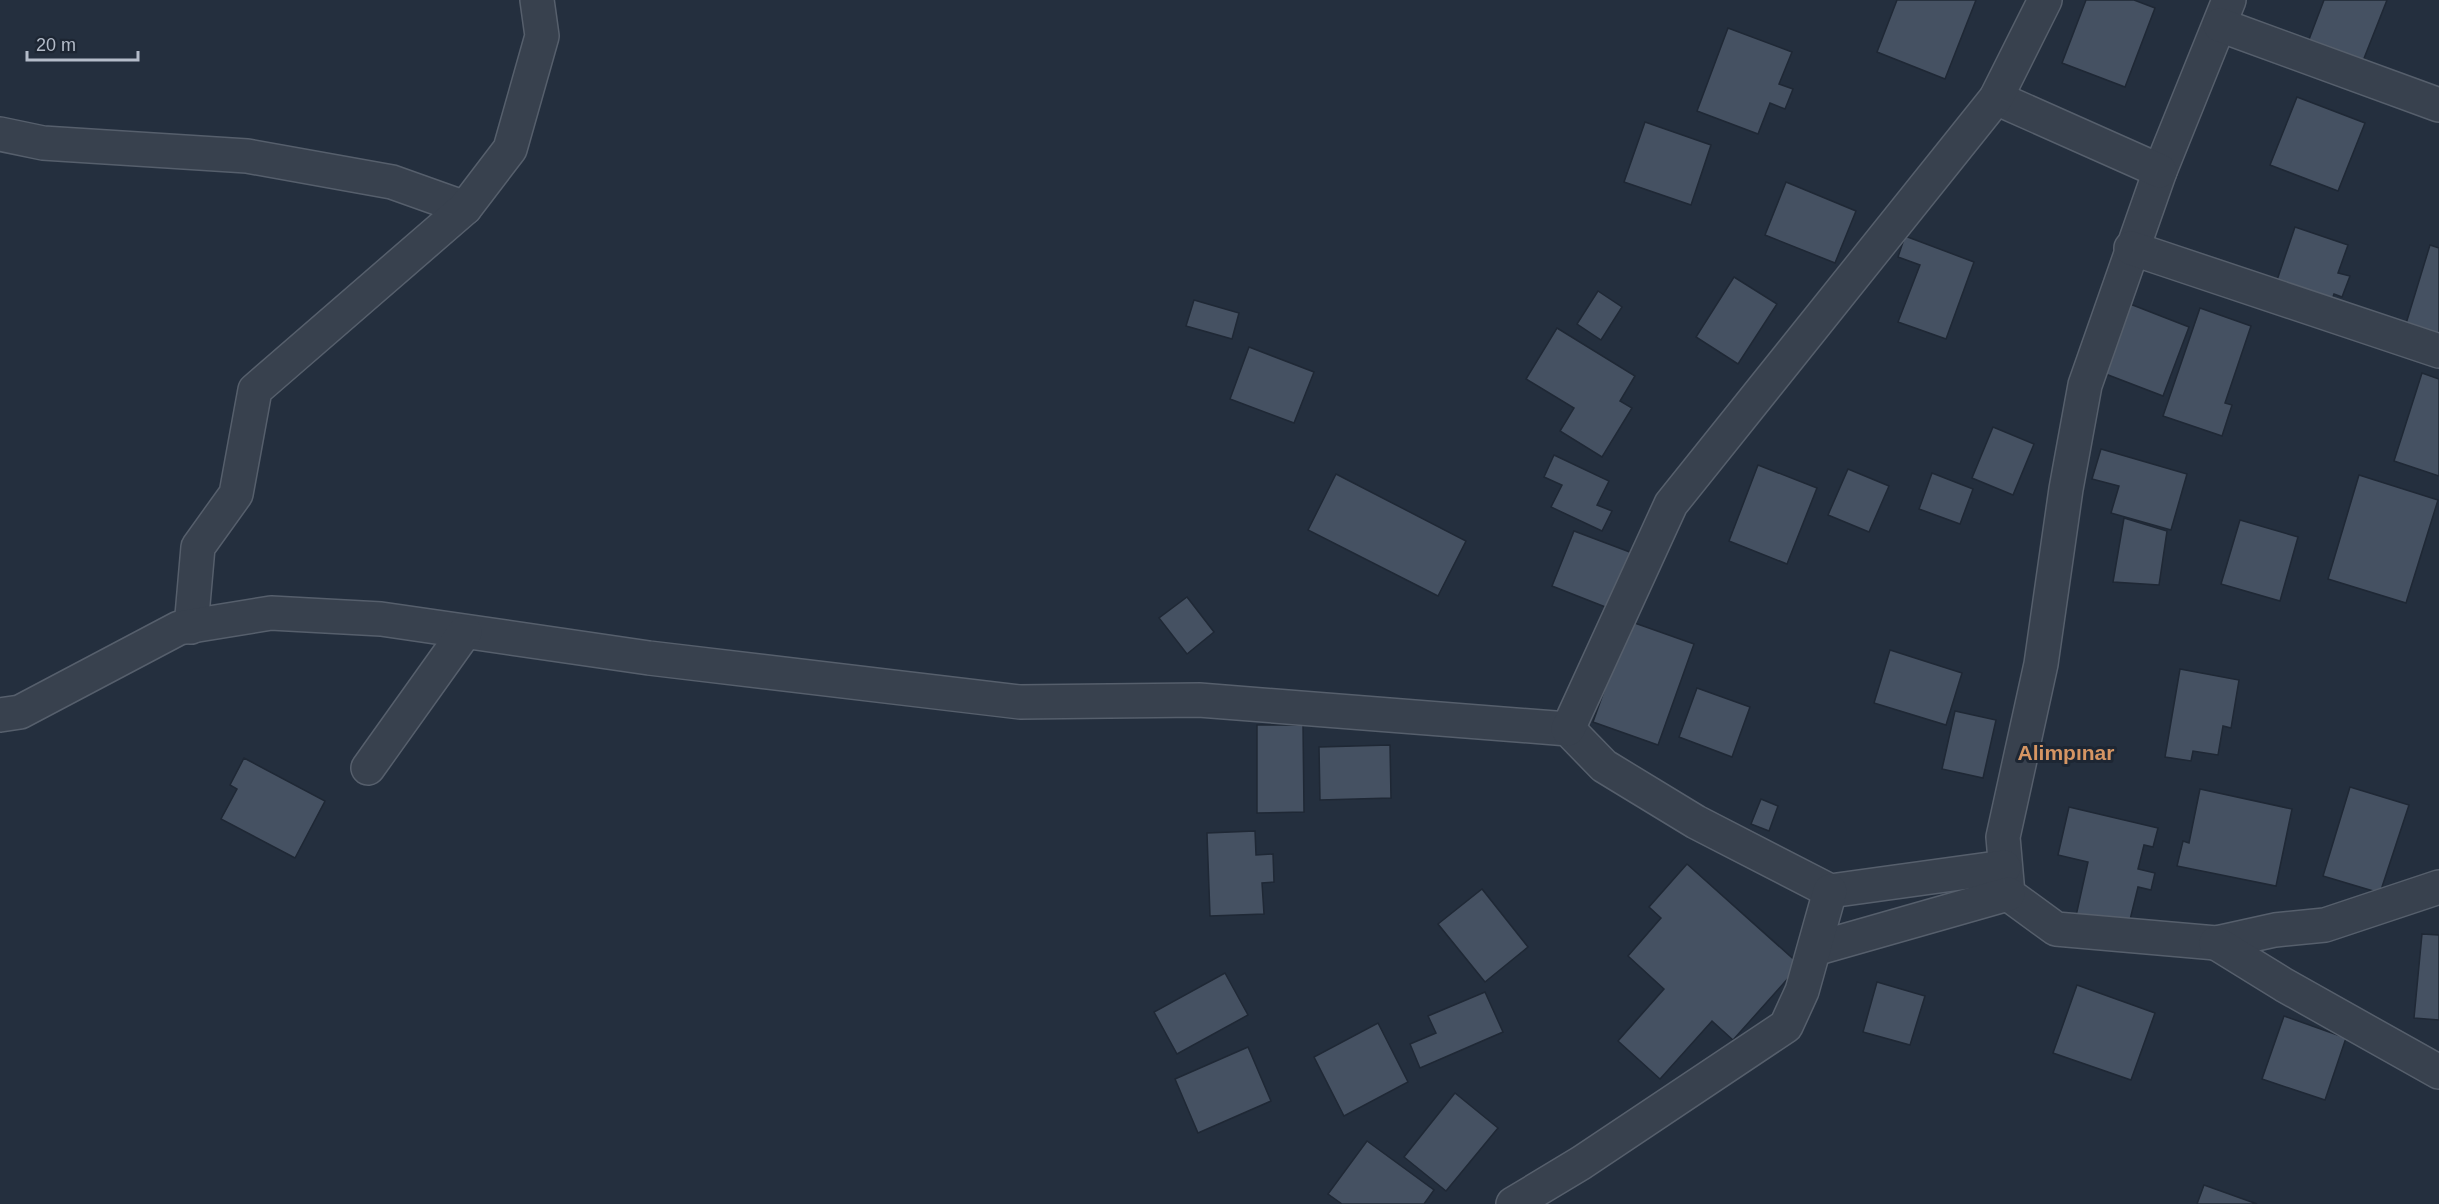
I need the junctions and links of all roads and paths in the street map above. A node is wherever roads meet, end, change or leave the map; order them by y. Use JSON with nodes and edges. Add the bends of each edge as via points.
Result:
{"nodes":[{"id":1,"x":537,"y":0,"type":"edge"},
{"id":2,"x":2045,"y":0,"type":"edge"},
{"id":3,"x":2224,"y":13,"type":"edge"},
{"id":4,"x":1996,"y":98,"type":"junction"},
{"id":5,"x":2439,"y":105,"type":"edge"},
{"id":6,"x":0,"y":134,"type":"edge"},
{"id":7,"x":2160,"y":171,"type":"junction"},
{"id":8,"x":465,"y":208,"type":"junction"},
{"id":9,"x":2131,"y":248,"type":"junction"},
{"id":10,"x":2439,"y":351,"type":"edge"},
{"id":11,"x":191,"y":627,"type":"junction"},
{"id":12,"x":465,"y":632,"type":"junction"},
{"id":13,"x":0,"y":715,"type":"edge"},
{"id":14,"x":1568,"y":729,"type":"junction"},
{"id":15,"x":368,"y":768,"type":"dead end"},
{"id":16,"x":2006,"y":880,"type":"junction"},
{"id":17,"x":2439,"y":887,"type":"edge"},
{"id":18,"x":1830,"y":891,"type":"junction"},
{"id":19,"x":2216,"y":943,"type":"junction"},
{"id":20,"x":1815,"y":949,"type":"junction"},
{"id":21,"x":2439,"y":1072,"type":"edge"},
{"id":22,"x":1513,"y":1204,"type":"edge"}],
"edges":[{"from":1,"to":8,"type":"street","via":[[542,36],[510,149]]},
{"from":2,"to":4,"type":"street"},
{"from":3,"to":5,"type":"street"},
{"from":3,"to":7,"type":"street"},
{"from":4,"to":7,"type":"street"},
{"from":4,"to":14,"type":"street","via":[[1671,504]]},
{"from":6,"to":8,"type":"street","via":[[43,143],[248,156],[392,182]]},
{"from":7,"to":9,"type":"street"},
{"from":8,"to":11,"type":"street","via":[[255,390],[236,494],[198,547]]},
{"from":9,"to":10,"type":"street"},
{"from":9,"to":16,"type":"street","via":[[2085,385],[2041,663],[2003,837]]},
{"from":11,"to":12,"type":"street","via":[[271,613],[381,620]]},
{"from":11,"to":13,"type":"street","via":[[179,628],[20,712]]},
{"from":12,"to":14,"type":"street","via":[[660,660],[1020,702],[1199,700]]},
{"from":12,"to":15,"type":"street"},
{"from":14,"to":18,"type":"street","via":[[1604,766],[1696,822]]},
{"from":16,"to":18,"type":"street"},
{"from":16,"to":19,"type":"street","via":[[2056,929]]},
{"from":16,"to":20,"type":"street"},
{"from":17,"to":19,"type":"street","via":[[2325,925],[2275,930]]},
{"from":18,"to":20,"type":"street"},
{"from":19,"to":21,"type":"street"},
{"from":20,"to":22,"type":"street","via":[[1803,991],[1786,1026]]}]}
